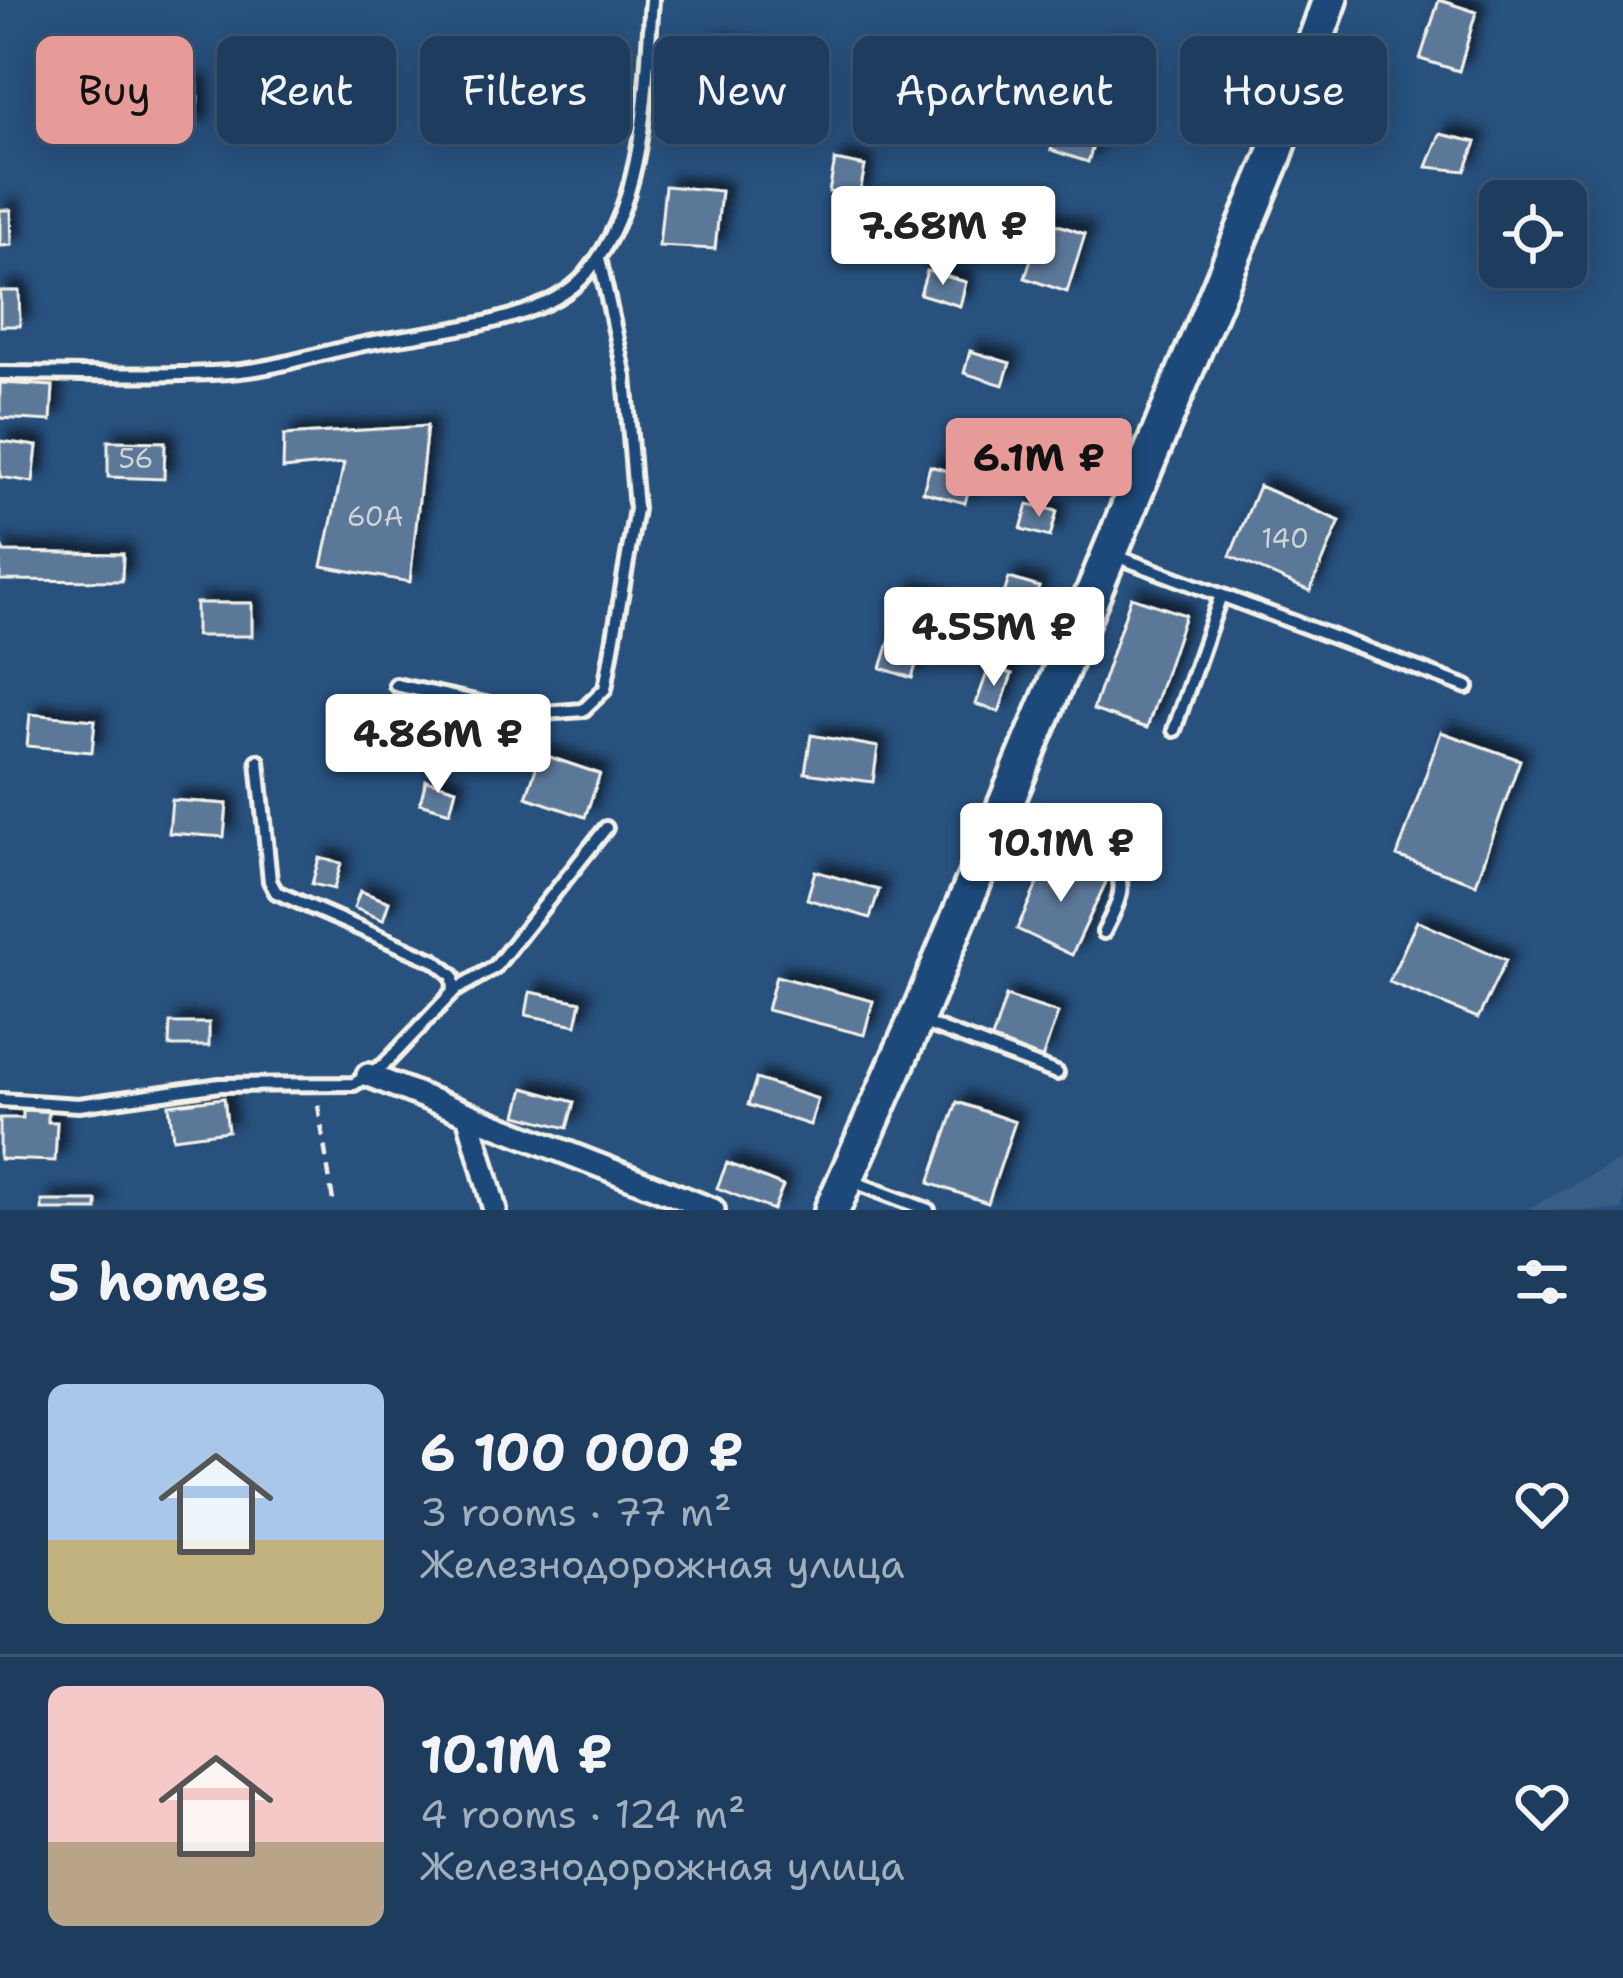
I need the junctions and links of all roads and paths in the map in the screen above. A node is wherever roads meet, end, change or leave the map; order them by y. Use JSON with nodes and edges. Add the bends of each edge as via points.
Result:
{"nodes":[{"id":1,"x":652,"y":0,"type":"edge"},
{"id":2,"x":1330,"y":0,"type":"edge"},
{"id":3,"x":599,"y":258,"type":"junction"},
{"id":4,"x":0,"y":373,"type":"edge"},
{"id":5,"x":1109,"y":554,"type":"junction"},
{"id":6,"x":1221,"y":596,"type":"junction"},
{"id":7,"x":396,"y":686,"type":"dead end"},
{"id":8,"x":1467,"y":687,"type":"dead end"},
{"id":9,"x":1174,"y":730,"type":"dead end"},
{"id":10,"x":258,"y":761,"type":"dead end"},
{"id":11,"x":1004,"y":809,"type":"junction"},
{"id":12,"x":606,"y":828,"type":"dead end"},
{"id":13,"x":1104,"y":932,"type":"dead end"},
{"id":14,"x":454,"y":991,"type":"junction"},
{"id":15,"x":916,"y":1020,"type":"junction"},
{"id":16,"x":1057,"y":1073,"type":"dead end"},
{"id":17,"x":368,"y":1075,"type":"junction"},
{"id":18,"x":315,"y":1087,"type":"junction"},
{"id":19,"x":0,"y":1100,"type":"edge"},
{"id":20,"x":468,"y":1114,"type":"junction"},
{"id":21,"x":838,"y":1194,"type":"edge"},
{"id":22,"x":333,"y":1201,"type":"dead end"},
{"id":23,"x":495,"y":1210,"type":"edge"},
{"id":24,"x":713,"y":1210,"type":"edge"},
{"id":25,"x":928,"y":1210,"type":"edge"}],
"edges":[{"from":1,"to":3,"type":"lane","via":[[635,158]]},
{"from":2,"to":5,"type":"street","via":[[1274,159]]},
{"from":3,"to":4,"type":"lane","via":[[558,297],[513,315],[276,368]]},
{"from":3,"to":7,"type":"lane","via":[[626,376],[636,509],[604,689],[583,710],[531,714]]},
{"from":5,"to":6,"type":"lane"},
{"from":5,"to":11,"type":"street"},
{"from":6,"to":8,"type":"lane"},
{"from":6,"to":9,"type":"lane"},
{"from":10,"to":14,"type":"lane","via":[[276,892],[435,962],[453,976]]},
{"from":11,"to":13,"type":"lane","via":[[1111,860],[1123,893]]},
{"from":11,"to":15,"type":"street"},
{"from":12,"to":14,"type":"lane","via":[[495,967]]},
{"from":14,"to":17,"type":"lane"},
{"from":15,"to":16,"type":"lane"},
{"from":15,"to":21,"type":"street"},
{"from":17,"to":18,"type":"lane"},
{"from":17,"to":20,"type":"street"},
{"from":18,"to":19,"type":"lane","via":[[220,1084],[79,1105]]},
{"from":18,"to":22,"type":"path"},
{"from":20,"to":23,"type":"street"},
{"from":20,"to":24,"type":"street"},
{"from":21,"to":25,"type":"lane"}]}
